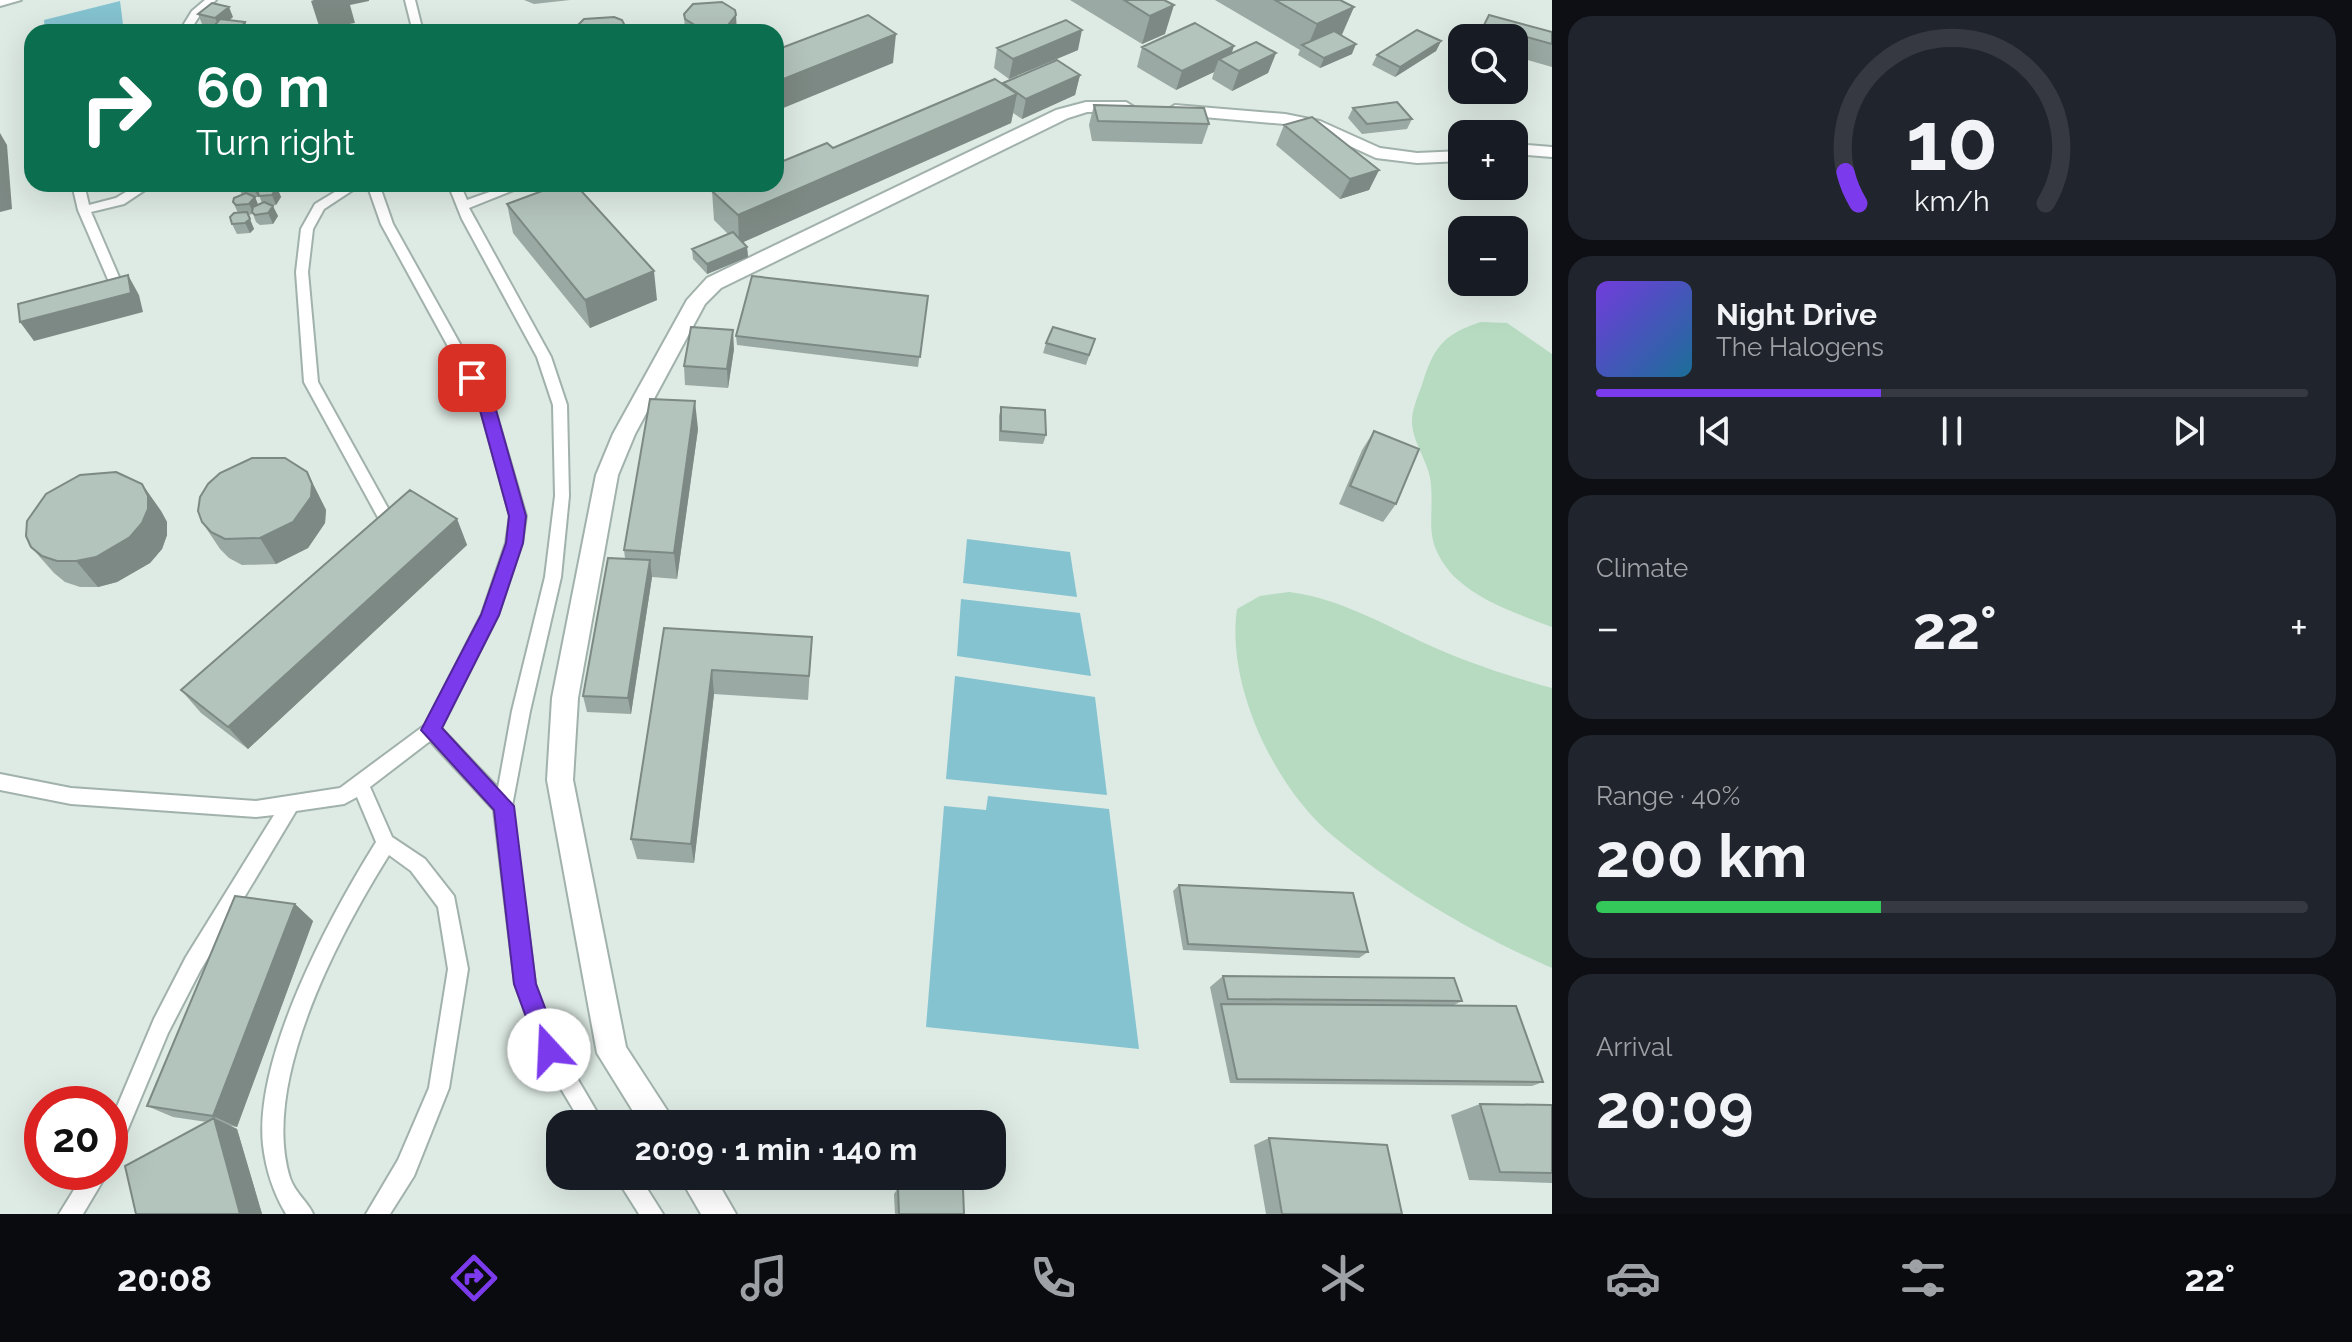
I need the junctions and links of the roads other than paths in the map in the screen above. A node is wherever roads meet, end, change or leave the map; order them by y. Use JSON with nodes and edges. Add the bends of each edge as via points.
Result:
{"nodes":[{"id":1,"x":16,"y":0,"type":"edge"},
{"id":2,"x":211,"y":0,"type":"edge"},
{"id":3,"x":410,"y":0,"type":"edge"},
{"id":4,"x":0,"y":3,"type":"edge"},
{"id":5,"x":189,"y":24,"type":"edge"},
{"id":6,"x":416,"y":24,"type":"edge"},
{"id":7,"x":1528,"y":150,"type":"edge"},
{"id":8,"x":1552,"y":152,"type":"edge"},
{"id":9,"x":1448,"y":157,"type":"edge"},
{"id":10,"x":80,"y":192,"type":"edge"},
{"id":11,"x":135,"y":192,"type":"edge"},
{"id":12,"x":343,"y":192,"type":"edge"},
{"id":13,"x":376,"y":192,"type":"edge"},
{"id":14,"x":457,"y":192,"type":"edge"},
{"id":15,"x":501,"y":192,"type":"edge"},
{"id":16,"x":462,"y":206,"type":"junction"},
{"id":17,"x":84,"y":210,"type":"junction"},
{"id":18,"x":116,"y":284,"type":"edge"},
{"id":19,"x":386,"y":519,"type":"edge"},
{"id":20,"x":431,"y":730,"type":"junction"},
{"id":21,"x":0,"y":782,"type":"edge"},
{"id":22,"x":360,"y":784,"type":"junction"},
{"id":23,"x":291,"y":804,"type":"junction"},
{"id":24,"x":503,"y":806,"type":"junction"},
{"id":25,"x":386,"y":843,"type":"junction"},
{"id":26,"x":128,"y":1105,"type":"edge"},
{"id":27,"x":585,"y":1110,"type":"edge"},
{"id":28,"x":651,"y":1110,"type":"edge"},
{"id":29,"x":85,"y":1190,"type":"edge"},
{"id":30,"x":636,"y":1190,"type":"edge"},
{"id":31,"x":704,"y":1190,"type":"edge"},
{"id":32,"x":70,"y":1214,"type":"edge"},
{"id":33,"x":302,"y":1214,"type":"edge"},
{"id":34,"x":377,"y":1214,"type":"edge"},
{"id":35,"x":652,"y":1214,"type":"edge"},
{"id":36,"x":720,"y":1214,"type":"edge"}],
"edges":[{"from":1,"to":4,"type":"lane"},
{"from":2,"to":5,"type":"lane"},
{"from":3,"to":6,"type":"lane"},
{"from":7,"to":8,"type":"street"},
{"from":9,"to":28,"type":"street","via":[[1376,153],[1320,126],[1285,119],[1086,107],[798,241],[714,283],[697,300],[607,475],[565,698],[560,780],[612,1053]]},
{"from":10,"to":17,"type":"lane"},
{"from":11,"to":17,"type":"lane"},
{"from":12,"to":19,"type":"lane","via":[[319,207],[307,229],[302,272],[311,382]]},
{"from":13,"to":20,"type":"lane","via":[[387,224],[486,403],[518,516],[490,615]]},
{"from":14,"to":16,"type":"lane"},
{"from":15,"to":16,"type":"lane"},
{"from":16,"to":24,"type":"lane","via":[[544,357],[560,405],[562,496],[553,577]]},
{"from":17,"to":18,"type":"lane"},
{"from":20,"to":22,"type":"lane"},
{"from":20,"to":24,"type":"lane"},
{"from":21,"to":23,"type":"lane","via":[[86,797],[256,809]]},
{"from":22,"to":23,"type":"lane","via":[[344,796]]},
{"from":22,"to":25,"type":"lane"},
{"from":23,"to":26,"type":"lane","via":[[193,964]]},
{"from":24,"to":27,"type":"lane","via":[[525,984],[549,1050]]},
{"from":25,"to":33,"type":"lane","via":[[335,927],[293,1029],[273,1122],[280,1179]]},
{"from":25,"to":34,"type":"lane","via":[[418,865],[447,903],[458,969],[439,1088],[406,1168]]},
{"from":29,"to":32,"type":"lane"},
{"from":30,"to":35,"type":"lane"},
{"from":31,"to":36,"type":"street"}]}
